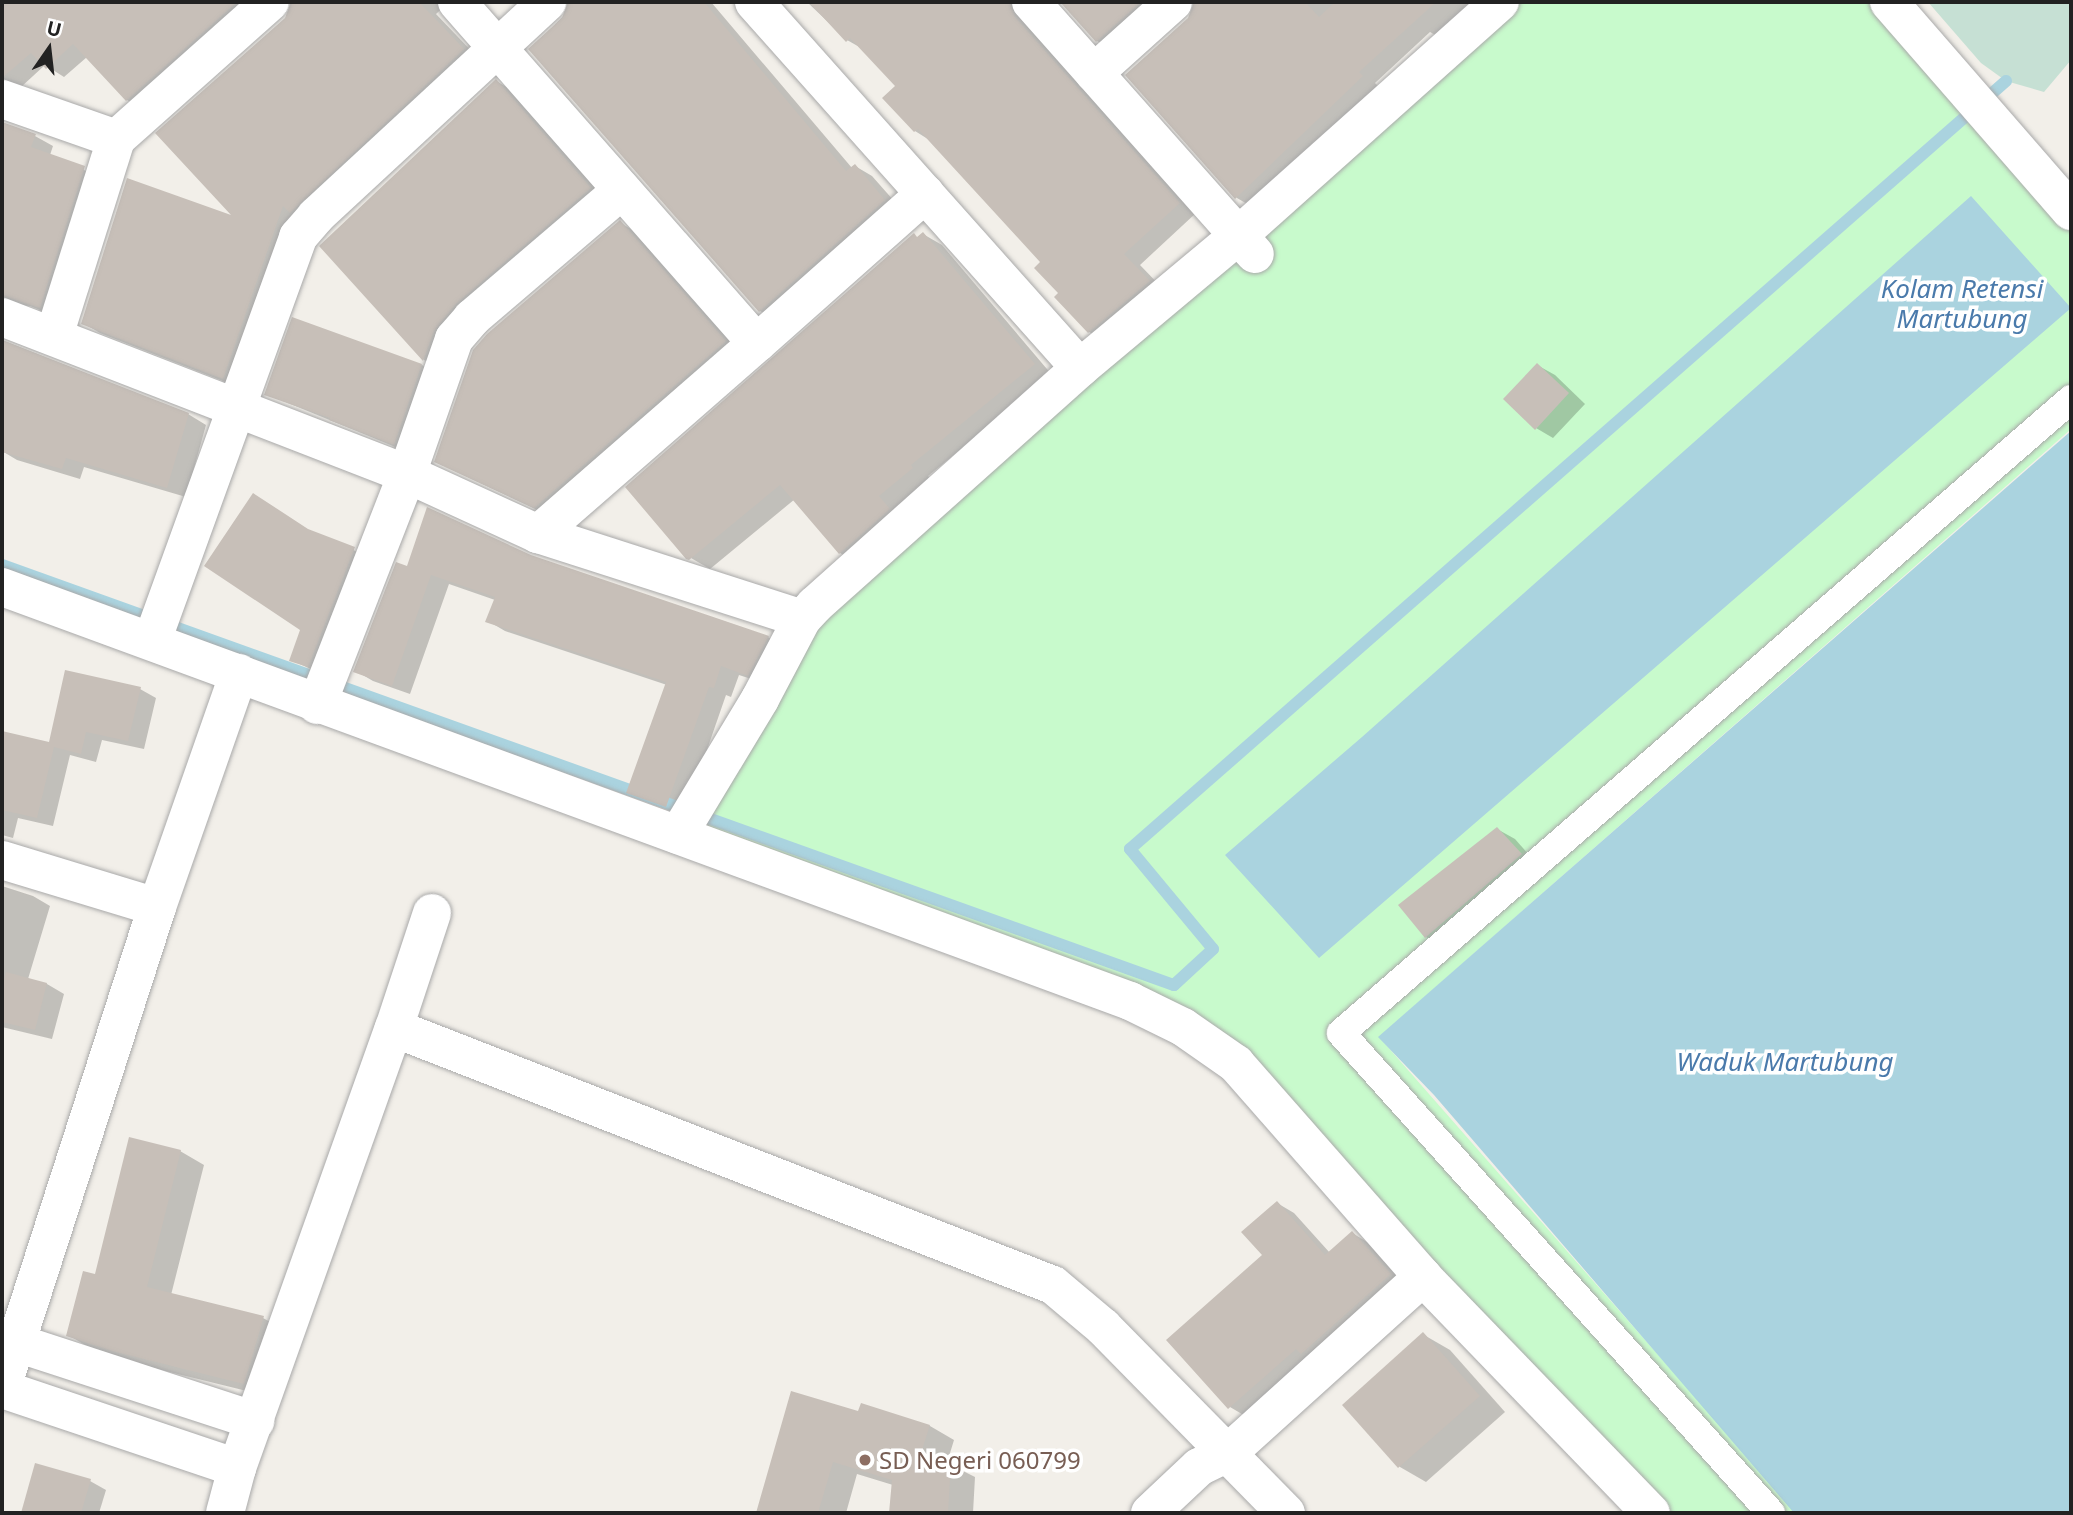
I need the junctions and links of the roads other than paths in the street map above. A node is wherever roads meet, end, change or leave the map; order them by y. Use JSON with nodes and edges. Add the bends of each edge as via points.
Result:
{"nodes":[{"id":1,"x":271,"y":2,"type":"edge"},
{"id":2,"x":457,"y":2,"type":"edge"},
{"id":3,"x":547,"y":2,"type":"edge"},
{"id":4,"x":754,"y":2,"type":"edge"},
{"id":5,"x":1031,"y":2,"type":"edge"},
{"id":6,"x":1173,"y":2,"type":"edge"},
{"id":7,"x":1500,"y":2,"type":"edge"},
{"id":8,"x":1889,"y":2,"type":"edge"},
{"id":9,"x":497,"y":48,"type":"junction"},
{"id":10,"x":1094,"y":73,"type":"junction"},
{"id":11,"x":2,"y":99,"type":"edge"},
{"id":12,"x":116,"y":139,"type":"junction"},
{"id":13,"x":622,"y":190,"type":"junction"},
{"id":14,"x":925,"y":194,"type":"junction"},
{"id":15,"x":2071,"y":211,"type":"edge"},
{"id":16,"x":1245,"y":242,"type":"junction"},
{"id":17,"x":2,"y":317,"type":"edge"},
{"id":18,"x":54,"y":336,"type":"junction"},
{"id":19,"x":757,"y":343,"type":"junction"},
{"id":20,"x":1080,"y":368,"type":"junction"},
{"id":21,"x":2071,"y":399,"type":"edge"},
{"id":22,"x":235,"y":407,"type":"junction"},
{"id":23,"x":407,"y":474,"type":"junction"},
{"id":24,"x":538,"y":534,"type":"junction"},
{"id":25,"x":2,"y":587,"type":"edge"},
{"id":26,"x":802,"y":619,"type":"junction"},
{"id":27,"x":156,"y":628,"type":"junction"},
{"id":28,"x":239,"y":673,"type":"junction"},
{"id":29,"x":323,"y":689,"type":"junction"},
{"id":30,"x":687,"y":820,"type":"junction"},
{"id":31,"x":2,"y":860,"type":"edge"},
{"id":32,"x":157,"y":907,"type":"junction"},
{"id":33,"x":432,"y":913,"type":"dead end"},
{"id":34,"x":394,"y":1028,"type":"junction"},
{"id":35,"x":1423,"y":1277,"type":"junction"},
{"id":36,"x":15,"y":1342,"type":"junction"},
{"id":37,"x":2,"y":1388,"type":"edge"},
{"id":38,"x":255,"y":1421,"type":"junction"},
{"id":39,"x":1228,"y":1453,"type":"junction"},
{"id":40,"x":237,"y":1468,"type":"junction"},
{"id":41,"x":225,"y":1513,"type":"edge"},
{"id":42,"x":1150,"y":1513,"type":"edge"},
{"id":43,"x":1286,"y":1513,"type":"edge"},
{"id":44,"x":1651,"y":1513,"type":"edge"},
{"id":45,"x":1771,"y":1513,"type":"edge"}],
"edges":[{"from":1,"to":12,"type":"street"},
{"from":2,"to":9,"type":"street"},
{"from":3,"to":9,"type":"street"},
{"from":4,"to":14,"type":"street"},
{"from":5,"to":10,"type":"street"},
{"from":6,"to":10,"type":"street"},
{"from":7,"to":16,"type":"street"},
{"from":8,"to":15,"type":"street"},
{"from":9,"to":13,"type":"street"},
{"from":9,"to":22,"type":"street","via":[[298,237]]},
{"from":10,"to":16,"type":"street"},
{"from":11,"to":12,"type":"street"},
{"from":12,"to":18,"type":"street"},
{"from":13,"to":19,"type":"street"},
{"from":13,"to":23,"type":"street","via":[[472,318],[454,339]]},
{"from":14,"to":19,"type":"street"},
{"from":14,"to":20,"type":"street"},
{"from":16,"to":20,"type":"street"},
{"from":17,"to":18,"type":"street"},
{"from":18,"to":22,"type":"street"},
{"from":19,"to":24,"type":"street"},
{"from":20,"to":26,"type":"street"},
{"from":21,"to":45,"type":"street","via":[[1341,1033]]},
{"from":22,"to":23,"type":"street"},
{"from":22,"to":27,"type":"street"},
{"from":23,"to":24,"type":"street"},
{"from":23,"to":29,"type":"street"},
{"from":24,"to":26,"type":"street"},
{"from":25,"to":27,"type":"street"},
{"from":26,"to":30,"type":"street"},
{"from":27,"to":28,"type":"street"},
{"from":28,"to":29,"type":"street"},
{"from":28,"to":32,"type":"street"},
{"from":29,"to":30,"type":"street"},
{"from":30,"to":35,"type":"street","via":[[1130,1001],[1183,1027],[1236,1064]]},
{"from":31,"to":32,"type":"street"},
{"from":32,"to":36,"type":"street"},
{"from":33,"to":34,"type":"street"},
{"from":34,"to":38,"type":"street"},
{"from":34,"to":39,"type":"street","via":[[1053,1285],[1103,1326]]},
{"from":35,"to":39,"type":"street"},
{"from":35,"to":44,"type":"street"},
{"from":36,"to":37,"type":"street"},
{"from":36,"to":38,"type":"street"},
{"from":37,"to":40,"type":"street"},
{"from":38,"to":40,"type":"street"},
{"from":39,"to":42,"type":"street","via":[[1199,1467]]},
{"from":39,"to":43,"type":"street"},
{"from":40,"to":41,"type":"street"}]}
